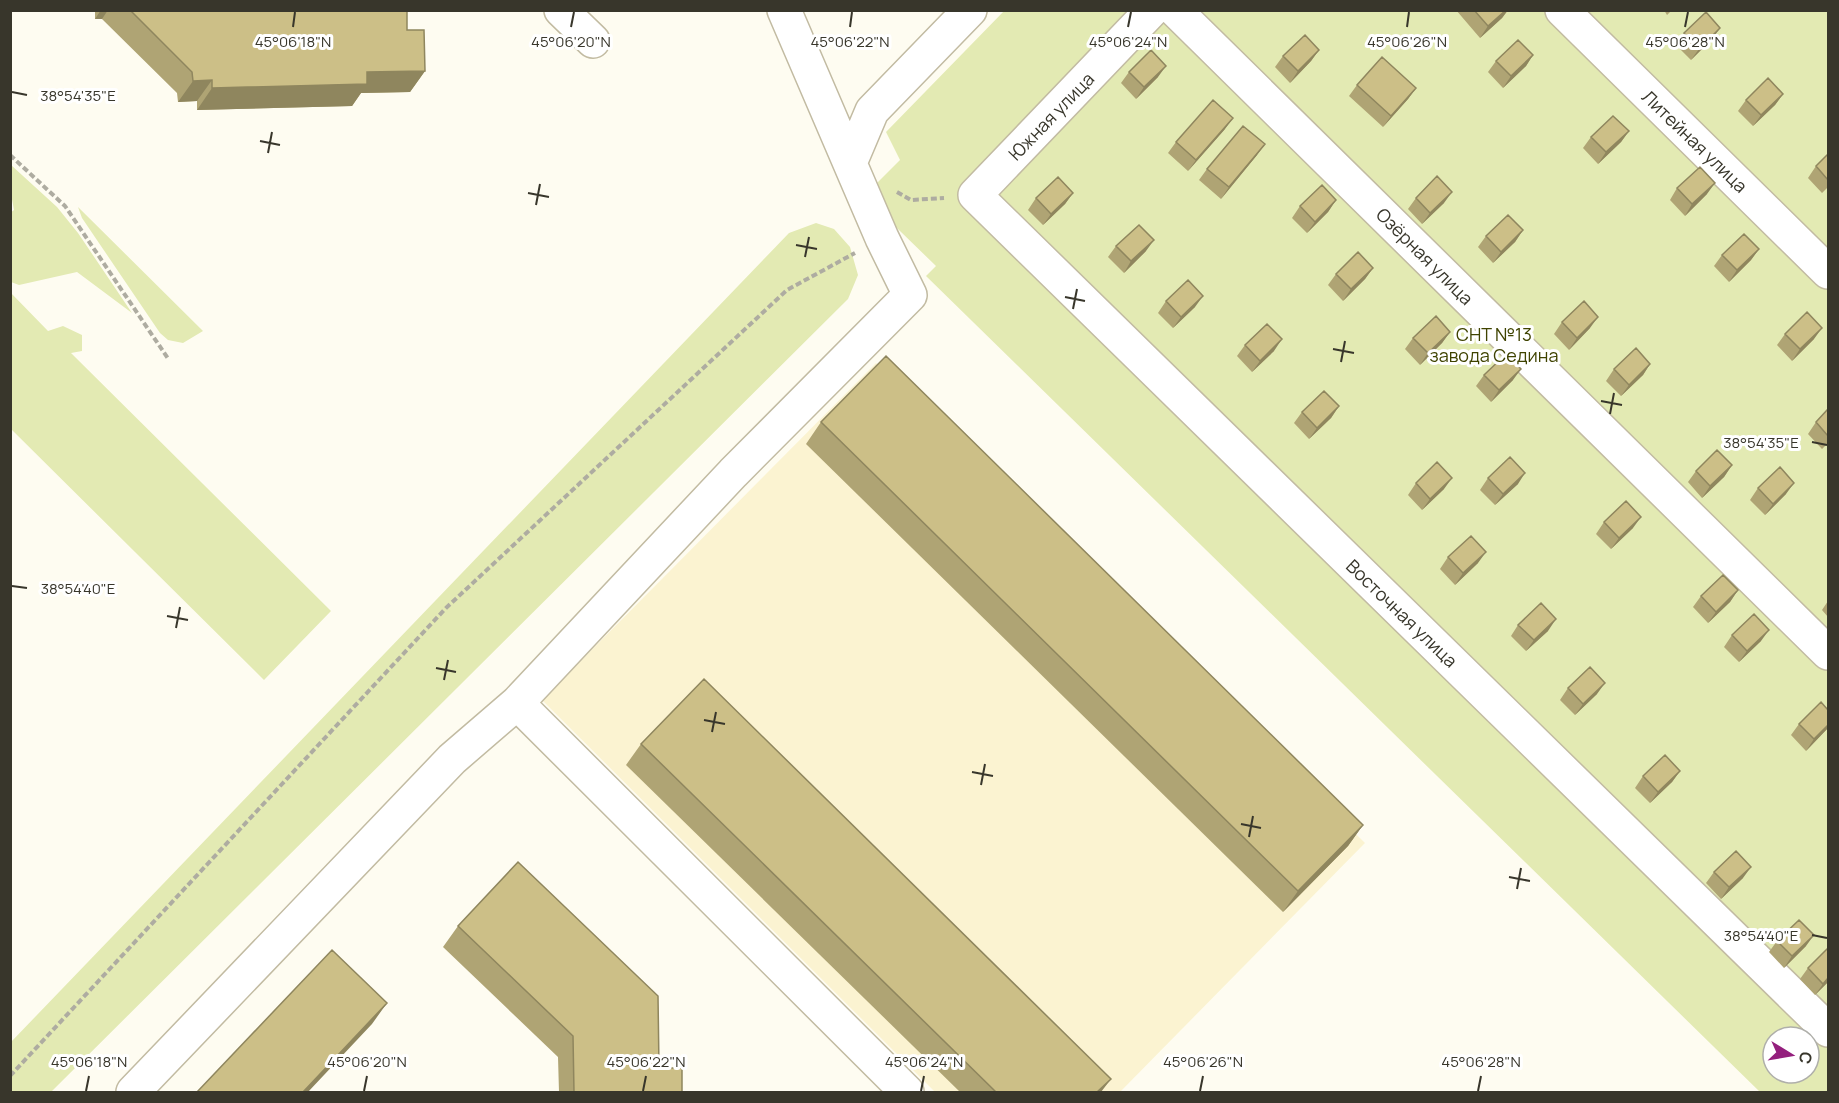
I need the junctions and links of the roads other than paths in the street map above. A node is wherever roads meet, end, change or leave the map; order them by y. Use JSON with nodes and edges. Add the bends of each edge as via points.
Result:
{"nodes":[{"id":1,"x":561,"y":10,"type":"edge"},
{"id":2,"x":784,"y":10,"type":"edge"},
{"id":3,"x":970,"y":10,"type":"edge"},
{"id":4,"x":1152,"y":10,"type":"edge"},
{"id":5,"x":1175,"y":10,"type":"edge"},
{"id":6,"x":1562,"y":10,"type":"edge"},
{"id":7,"x":592,"y":41,"type":"dead end"},
{"id":8,"x":850,"y":163,"type":"junction"},
{"id":9,"x":975,"y":195,"type":"joint"},
{"id":10,"x":1828,"y":272,"type":"edge"},
{"id":11,"x":1828,"y":653,"type":"edge"},
{"id":12,"x":517,"y":703,"type":"junction"},
{"id":13,"x":1828,"y":1030,"type":"edge"},
{"id":14,"x":134,"y":1092,"type":"edge"},
{"id":15,"x":907,"y":1092,"type":"edge"}],
"edges":[{"from":1,"to":7,"type":"street"},
{"from":2,"to":8,"type":"street"},
{"from":3,"to":8,"type":"street","via":[[872,111]]},
{"from":4,"to":9,"type":"street","name":"Южная улица"},
{"from":5,"to":11,"type":"street","name":"Озёрная улица"},
{"from":6,"to":10,"type":"street","name":"Литейная улица"},
{"from":8,"to":12,"type":"street","via":[[910,295],[733,474]]},
{"from":9,"to":13,"type":"street","name":"Восточная улица"},
{"from":12,"to":14,"type":"street","via":[[452,759]]},
{"from":12,"to":15,"type":"street"}]}
